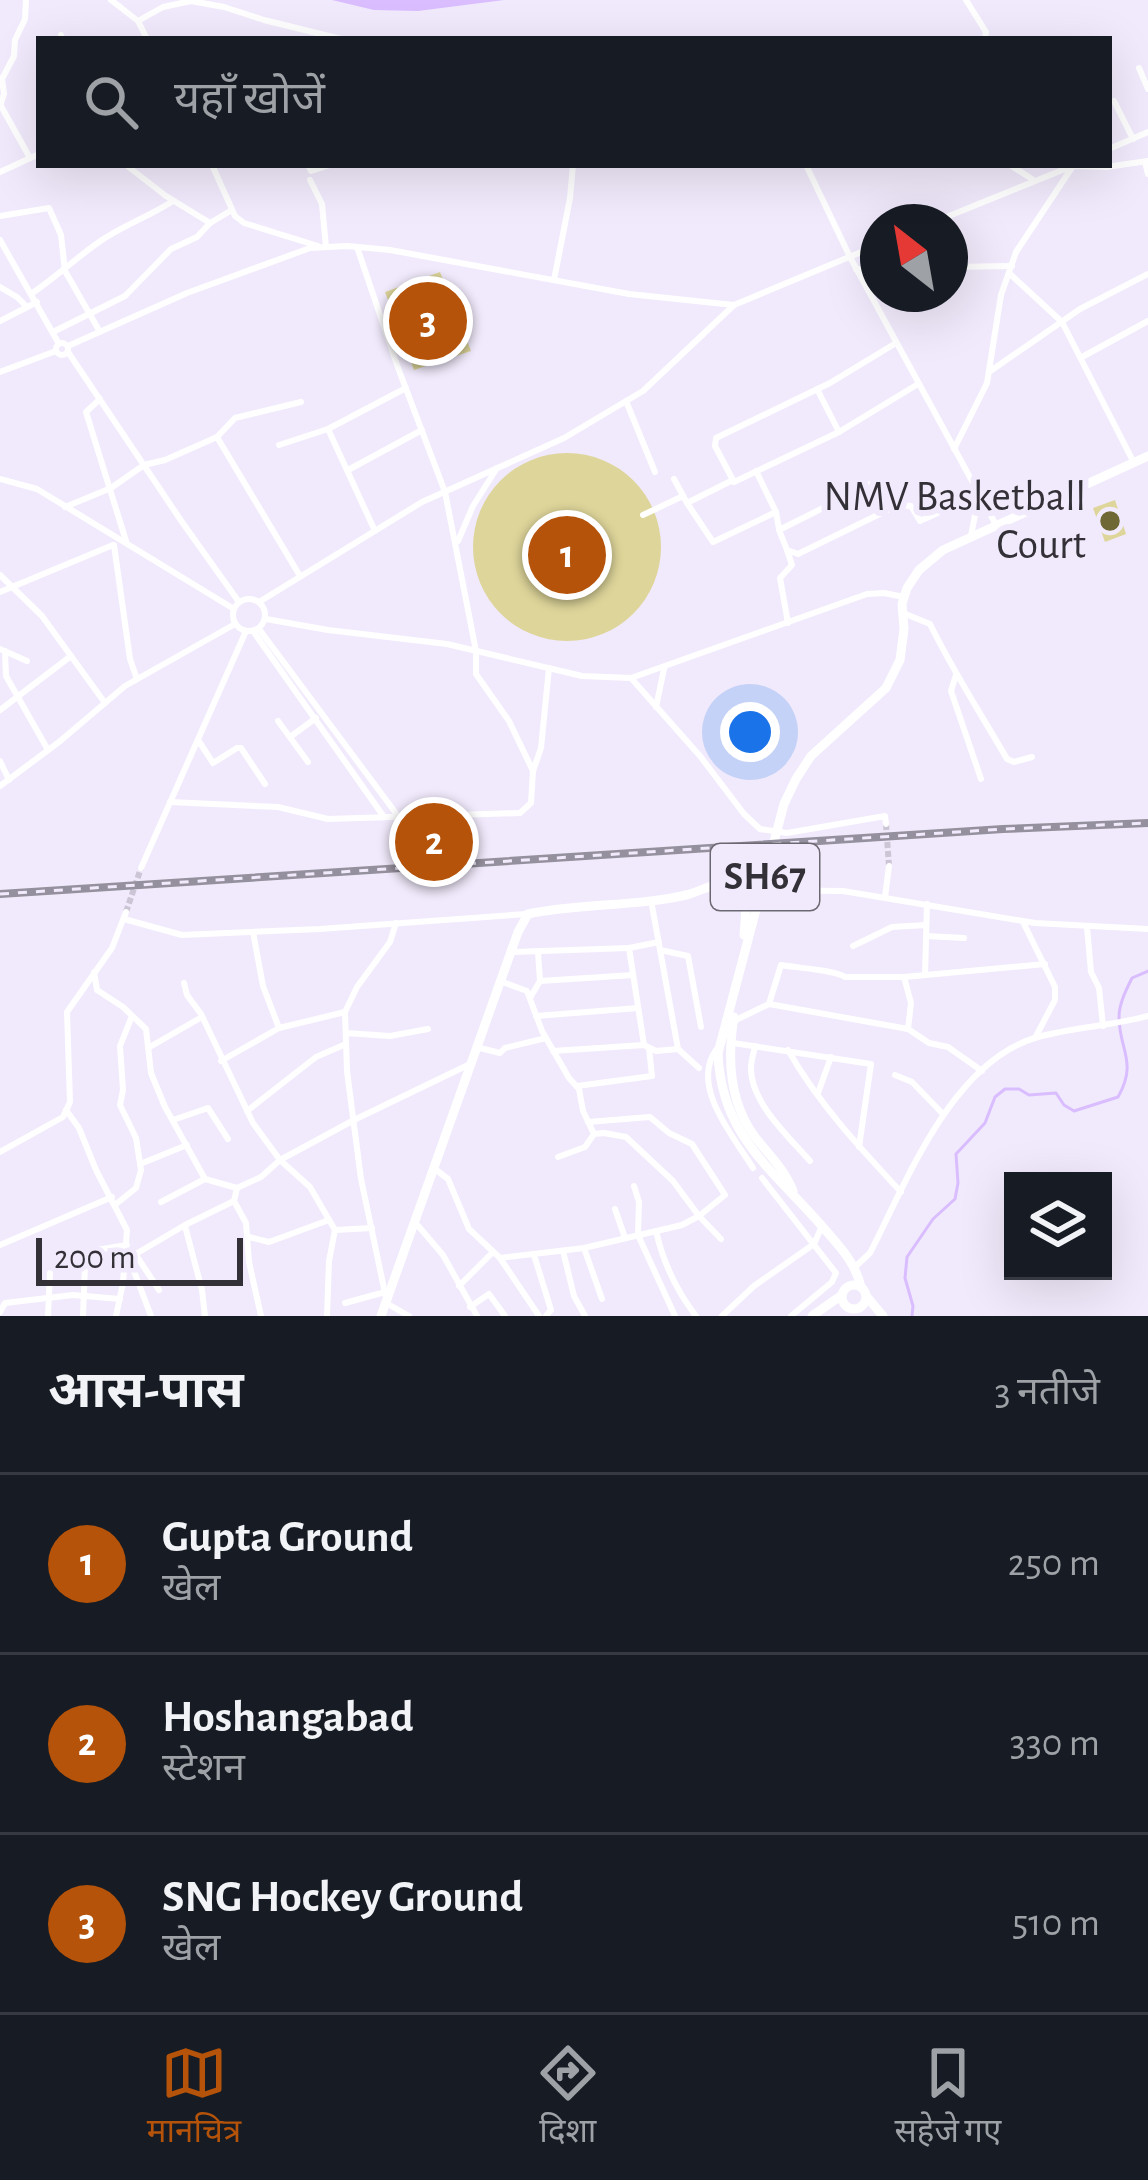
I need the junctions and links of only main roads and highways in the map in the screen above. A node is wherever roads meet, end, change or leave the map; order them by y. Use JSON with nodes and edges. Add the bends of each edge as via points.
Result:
{"nodes":[{"id":1,"x":1148,"y":456,"type":"edge"},
{"id":2,"x":795,"y":1196,"type":"junction"},
{"id":3,"x":852,"y":1262,"type":"junction"},
{"id":4,"x":844,"y":1292,"type":"junction"},
{"id":5,"x":859,"y":1306,"type":"edge"},
{"id":6,"x":381,"y":1316,"type":"edge"},
{"id":7,"x":812,"y":1316,"type":"edge"},
{"id":8,"x":883,"y":1316,"type":"edge"}],
"edges":[{"from":1,"to":2,"type":"main road","number":"SH67","via":[[971,536],[919,570],[904,597],[900,660],[886,688],[811,756],[784,804],[718,1053],[731,1115]]},
{"from":2,"to":3,"type":"main road","number":"SH67"},
{"from":2,"to":6,"type":"main road","via":[[731,1086],[743,895],[723,884],[686,896],[528,914]]},
{"from":3,"to":4,"type":"main road"},
{"from":3,"to":5,"type":"main road","number":"SH67"},
{"from":4,"to":5,"type":"main road","via":[[844,1305]]},
{"from":4,"to":5,"type":"main road","via":[[852,1285]]},
{"from":4,"to":7,"type":"main road"},
{"from":5,"to":8,"type":"main road"}]}
